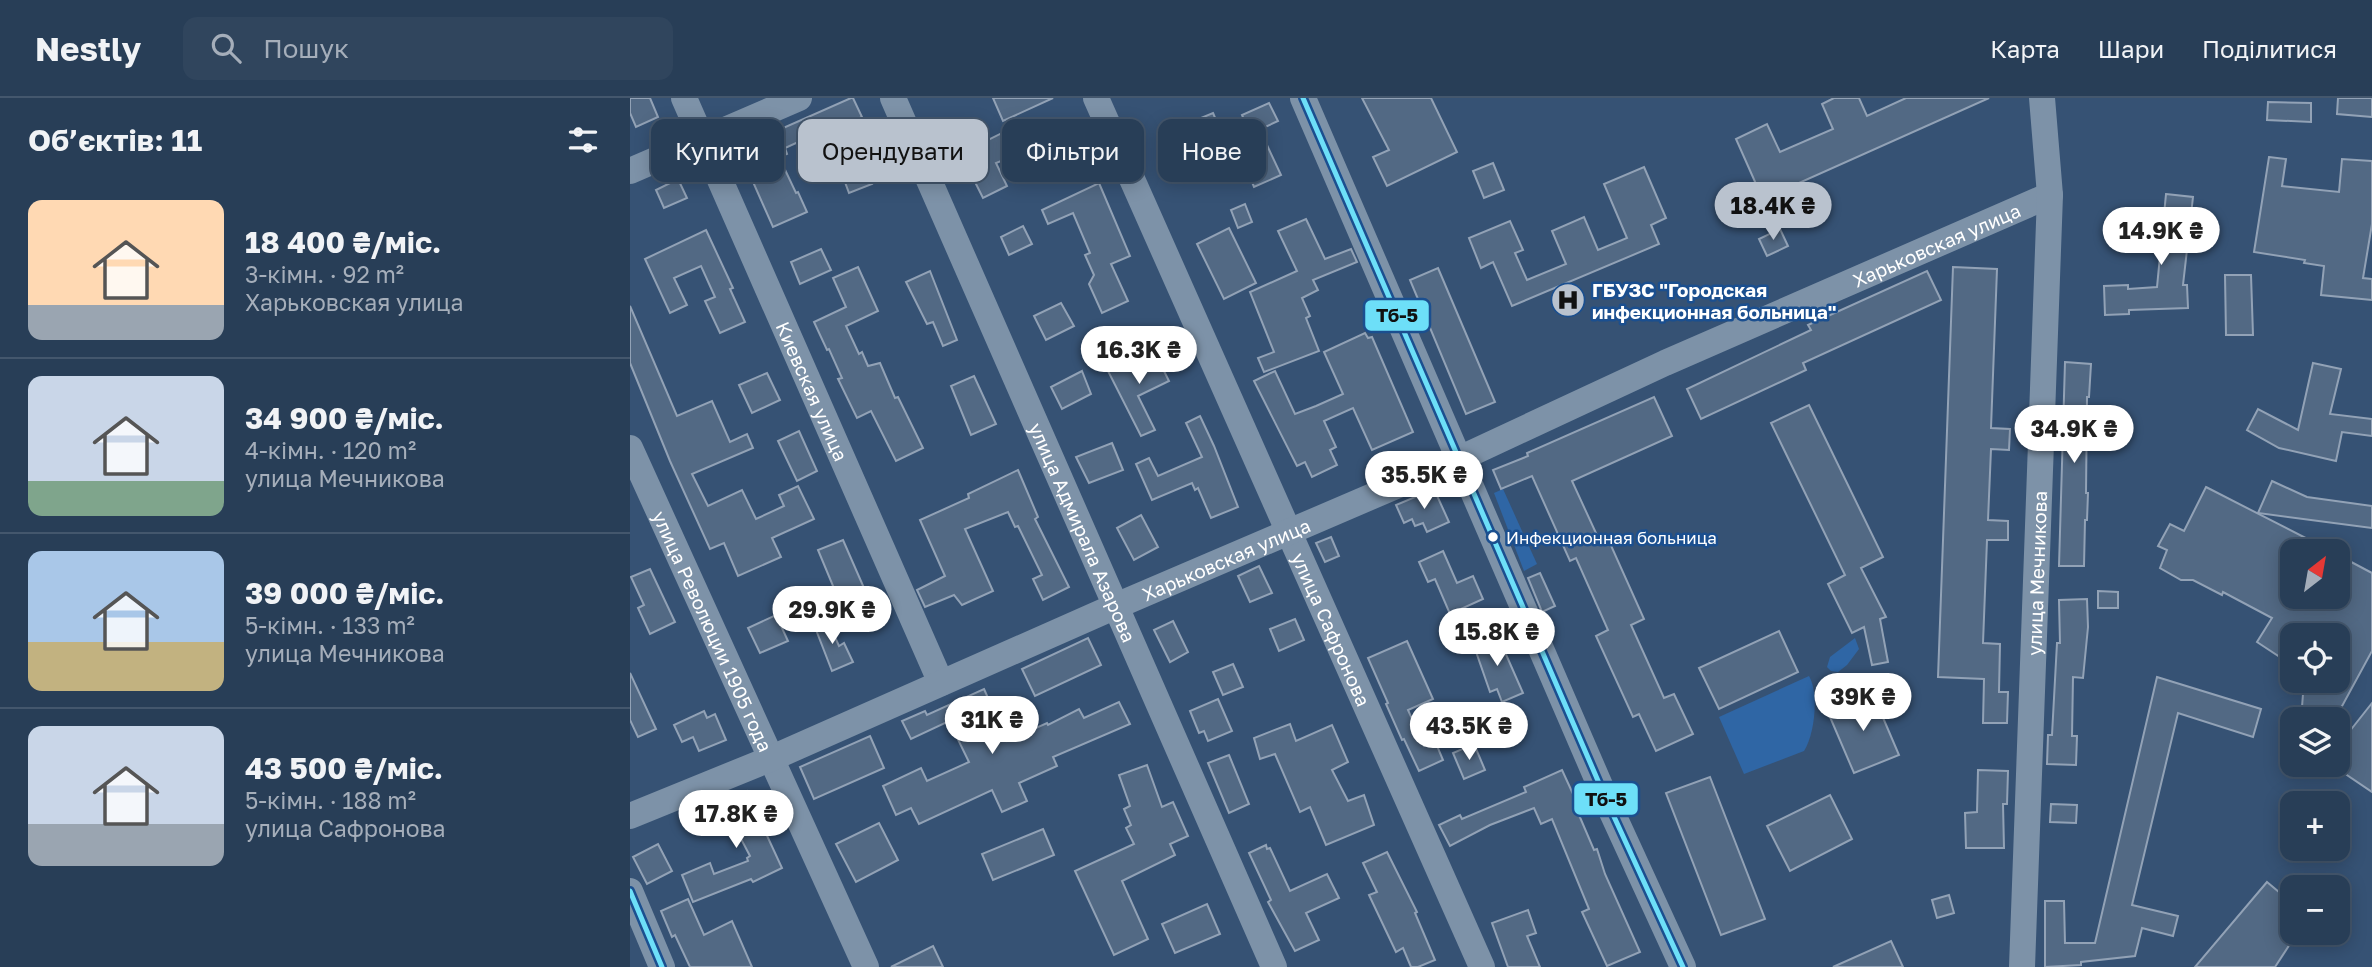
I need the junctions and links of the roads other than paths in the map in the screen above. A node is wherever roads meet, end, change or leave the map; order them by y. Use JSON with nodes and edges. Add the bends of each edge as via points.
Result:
{"nodes":[{"id":1,"x":684,"y":98,"type":"edge"},
{"id":2,"x":799,"y":98,"type":"edge"},
{"id":3,"x":893,"y":98,"type":"edge"},
{"id":4,"x":1096,"y":98,"type":"edge"},
{"id":5,"x":1303,"y":98,"type":"edge"},
{"id":6,"x":2042,"y":98,"type":"edge"},
{"id":7,"x":693,"y":119,"type":"edge"},
{"id":8,"x":752,"y":119,"type":"edge"},
{"id":9,"x":651,"y":162,"type":"edge"},
{"id":10,"x":630,"y":171,"type":"edge"},
{"id":11,"x":721,"y":182,"type":"edge"},
{"id":12,"x":2050,"y":195,"type":"junction"},
{"id":13,"x":630,"y":448,"type":"edge"},
{"id":14,"x":1459,"y":459,"type":"junction"},
{"id":15,"x":1288,"y":531,"type":"junction"},
{"id":16,"x":1115,"y":606,"type":"junction"},
{"id":17,"x":941,"y":683,"type":"junction"},
{"id":18,"x":770,"y":759,"type":"junction"},
{"id":19,"x":630,"y":816,"type":"edge"},
{"id":20,"x":630,"y":891,"type":"edge"},
{"id":21,"x":662,"y":967,"type":"edge"},
{"id":22,"x":866,"y":967,"type":"edge"},
{"id":23,"x":1274,"y":967,"type":"edge"},
{"id":24,"x":1482,"y":967,"type":"edge"},
{"id":25,"x":1683,"y":967,"type":"edge"},
{"id":26,"x":2022,"y":967,"type":"edge"}],
"edges":[{"from":1,"to":7,"type":"street","name":"Киевская улица"},
{"from":2,"to":8,"type":"street"},
{"from":3,"to":16,"type":"street","name":"улица Адмирала Азарова"},
{"from":4,"to":15,"type":"street","name":"улица Сафронова"},
{"from":5,"to":14,"type":"street"},
{"from":6,"to":12,"type":"street","name":"улица Мечникова"},
{"from":9,"to":10,"type":"street"},
{"from":11,"to":17,"type":"street","name":"Киевская улица"},
{"from":12,"to":14,"type":"street","name":"Харьковская улица","via":[[1665,363]]},
{"from":12,"to":26,"type":"street","name":"улица Мечникова"},
{"from":13,"to":18,"type":"street","name":"улица Революции 1905 года"},
{"from":14,"to":15,"type":"street","name":"Харьковская улица"},
{"from":14,"to":25,"type":"street"},
{"from":15,"to":16,"type":"street","name":"Харьковская улица"},
{"from":15,"to":24,"type":"street","name":"улица Сафронова"},
{"from":16,"to":17,"type":"street","name":"Харьковская улица"},
{"from":16,"to":23,"type":"street","name":"улица Адмирала Азарова"},
{"from":17,"to":18,"type":"street","name":"Харьковская улица"},
{"from":18,"to":19,"type":"street","name":"Харьковская улица"},
{"from":18,"to":22,"type":"street","name":"улица Революции 1905 года"},
{"from":20,"to":21,"type":"street"}]}
